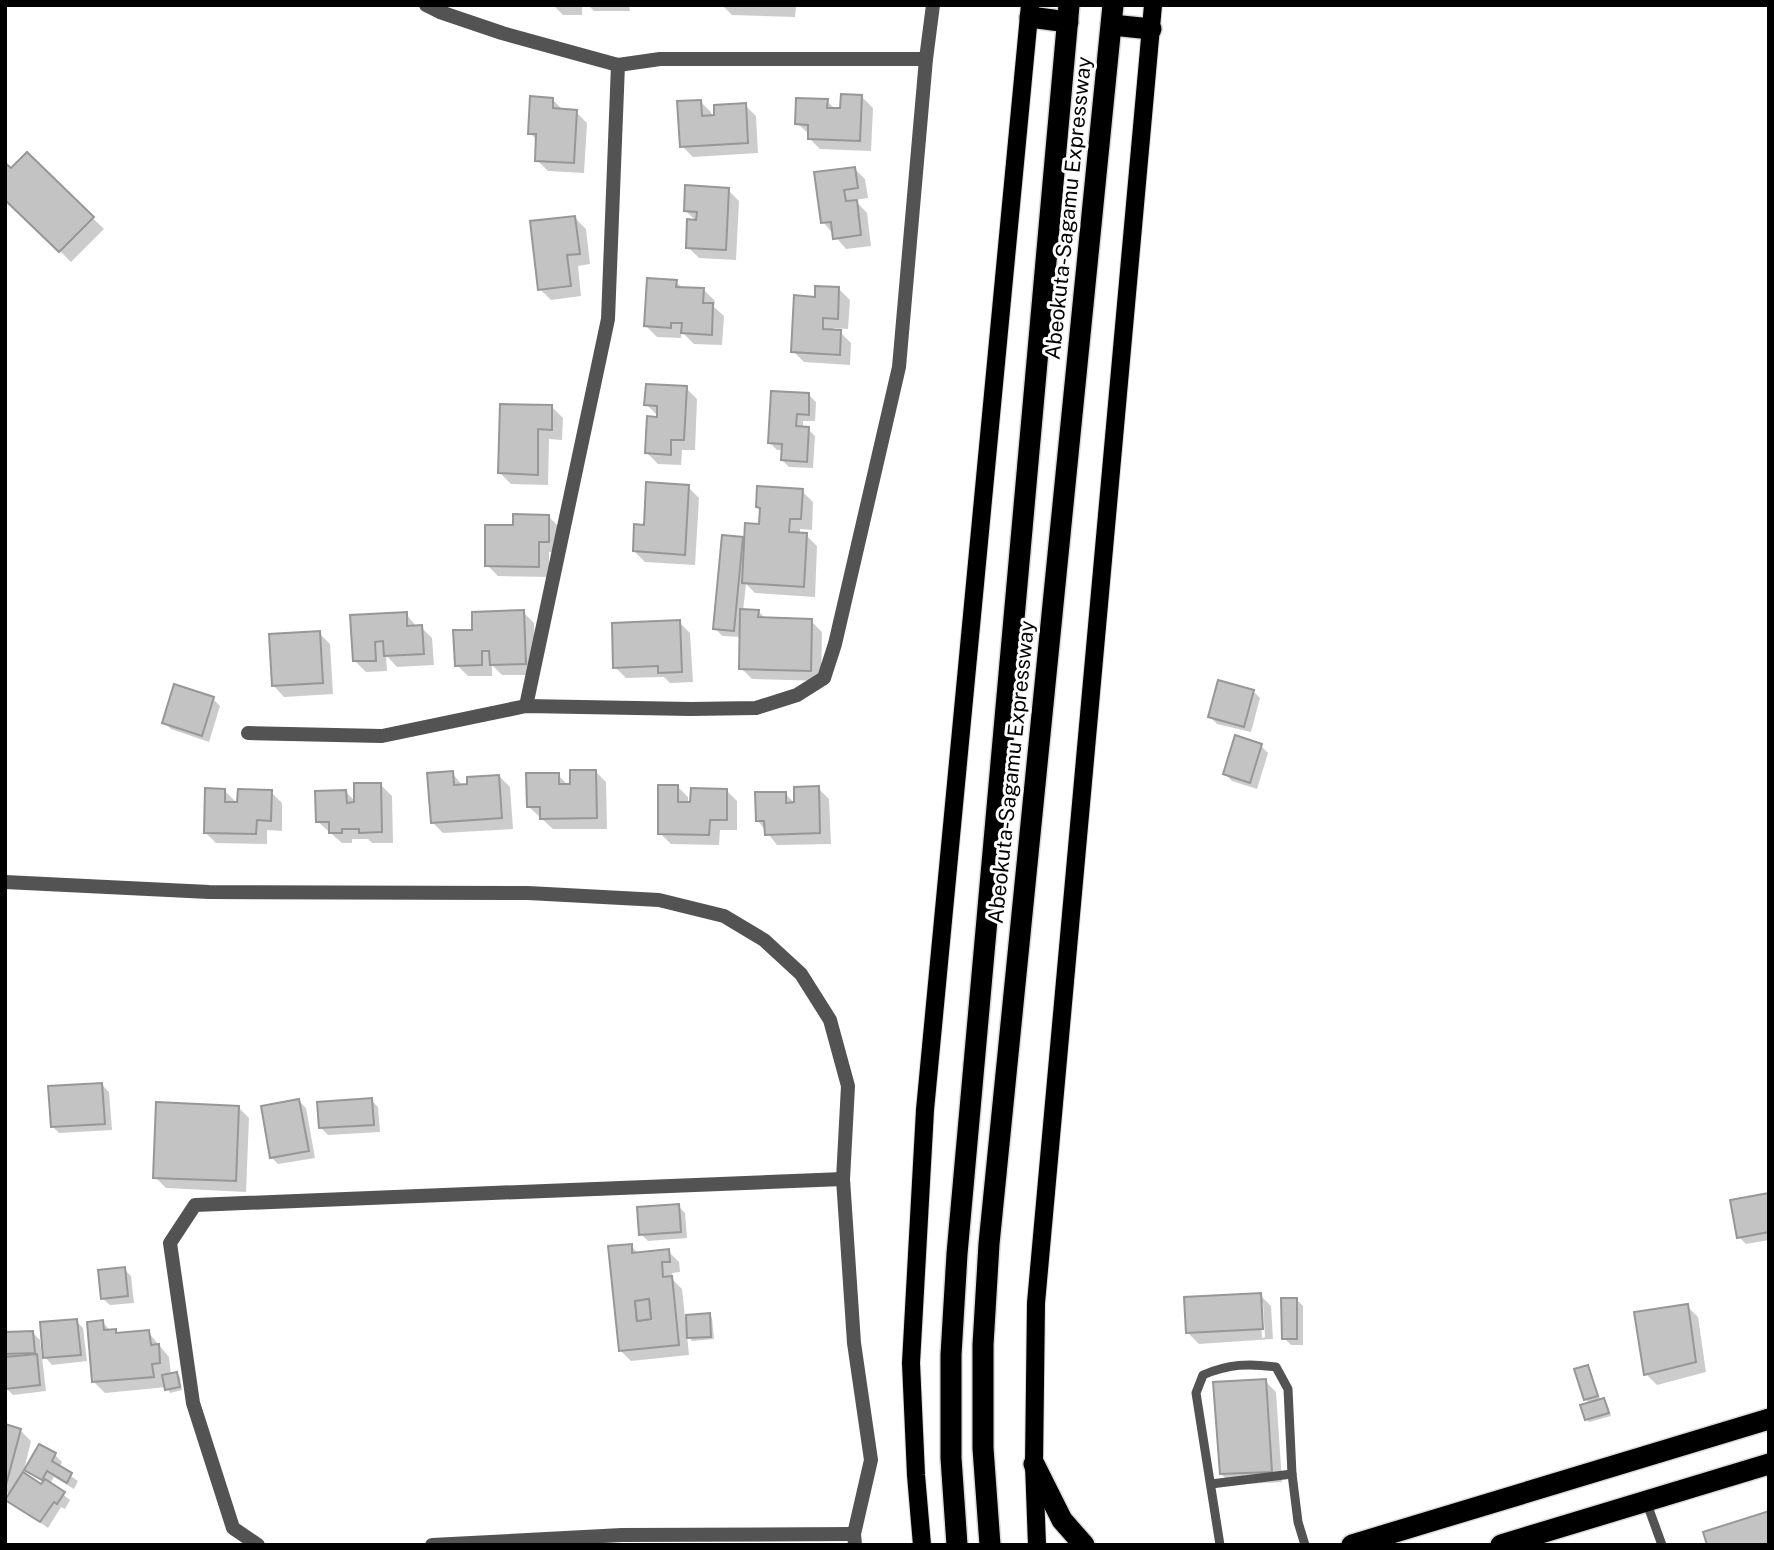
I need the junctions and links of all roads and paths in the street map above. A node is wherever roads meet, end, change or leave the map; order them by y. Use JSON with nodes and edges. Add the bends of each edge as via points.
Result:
{"nodes":[{"id":1,"x":426,"y":5,"type":"edge"},
{"id":2,"x":933,"y":5,"type":"edge"},
{"id":3,"x":1153,"y":5,"type":"edge"},
{"id":4,"x":1030,"y":11,"type":"edge"},
{"id":5,"x":1069,"y":14,"type":"edge"},
{"id":6,"x":1113,"y":15,"type":"edge"},
{"id":7,"x":1151,"y":29,"type":"junction"},
{"id":8,"x":926,"y":59,"type":"junction"},
{"id":9,"x":618,"y":65,"type":"junction"},
{"id":10,"x":526,"y":706,"type":"junction"},
{"id":11,"x":248,"y":733,"type":"dead end"},
{"id":12,"x":5,"y":882,"type":"edge"},
{"id":13,"x":843,"y":1179,"type":"junction"},
{"id":14,"x":1769,"y":1419,"type":"edge"},
{"id":15,"x":1034,"y":1464,"type":"junction"},
{"id":16,"x":1769,"y":1464,"type":"edge"},
{"id":17,"x":1292,"y":1474,"type":"junction"},
{"id":18,"x":1211,"y":1484,"type":"junction"},
{"id":19,"x":1645,"y":1500,"type":"junction"},
{"id":20,"x":854,"y":1540,"type":"edge"},
{"id":21,"x":258,"y":1545,"type":"edge"},
{"id":22,"x":432,"y":1545,"type":"edge"},
{"id":23,"x":922,"y":1545,"type":"edge"},
{"id":24,"x":957,"y":1545,"type":"edge"},
{"id":25,"x":989,"y":1545,"type":"edge"},
{"id":26,"x":1037,"y":1545,"type":"edge"},
{"id":27,"x":1084,"y":1545,"type":"edge"},
{"id":28,"x":1220,"y":1545,"type":"edge"},
{"id":29,"x":1306,"y":1545,"type":"edge"},
{"id":30,"x":1352,"y":1545,"type":"edge"},
{"id":31,"x":1501,"y":1545,"type":"edge"},
{"id":32,"x":1662,"y":1545,"type":"edge"}],
"edges":[{"from":1,"to":9,"type":"street","via":[[502,33]]},
{"from":2,"to":8,"type":"street"},
{"from":3,"to":7,"type":"main road"},
{"from":4,"to":5,"type":"highway"},
{"from":4,"to":23,"type":"main road","via":[[925,1110],[911,1363]]},
{"from":5,"to":24,"type":"highway","name":"Abeokuta-Sagamu Expressway","via":[[951,1355]]},
{"from":6,"to":7,"type":"highway"},
{"from":6,"to":25,"type":"highway","name":"Abeokuta-Sagamu Expressway","via":[[1000,1120],[982,1345]]},
{"from":7,"to":15,"type":"main road","via":[[1036,1303]]},
{"from":8,"to":9,"type":"street","via":[[660,59]]},
{"from":8,"to":10,"type":"street","via":[[900,367],[824,677],[797,695],[756,708]]},
{"from":9,"to":10,"type":"street","via":[[608,319]]},
{"from":10,"to":11,"type":"street","via":[[382,736]]},
{"from":12,"to":13,"type":"street","via":[[209,892],[554,895],[659,900],[724,916],[764,940],[801,975],[830,1020],[848,1086]]},
{"from":13,"to":20,"type":"street","via":[[853,1343],[871,1460]]},
{"from":13,"to":21,"type":"street","via":[[195,1205],[170,1243],[193,1403],[233,1528]]},
{"from":14,"to":30,"type":"highway"},
{"from":15,"to":26,"type":"main road"},
{"from":15,"to":27,"type":"highway","via":[[1062,1520]]},
{"from":16,"to":19,"type":"highway"},
{"from":17,"to":18,"type":"lane"},
{"from":17,"to":18,"type":"lane","via":[[1288,1389],[1276,1367],[1223,1367],[1203,1375],[1196,1393]]},
{"from":17,"to":29,"type":"lane"},
{"from":18,"to":28,"type":"lane"},
{"from":19,"to":31,"type":"highway"},
{"from":19,"to":32,"type":"lane"},
{"from":20,"to":22,"type":"street","via":[[622,1535]]}]}
